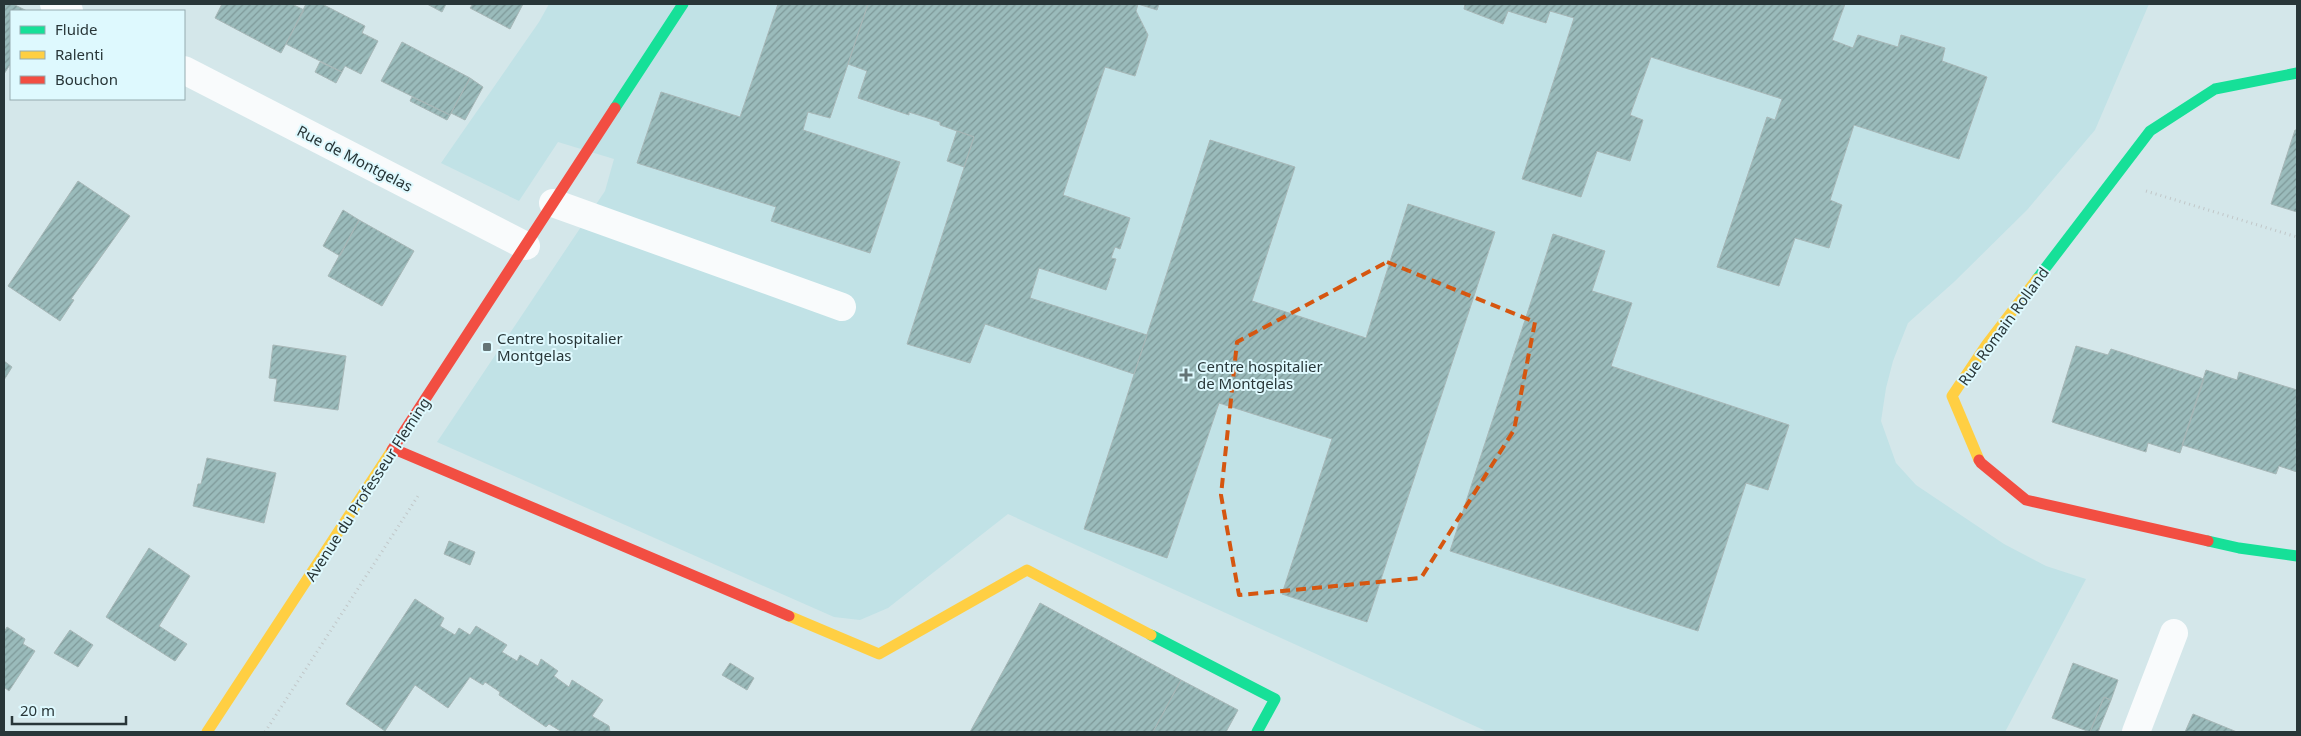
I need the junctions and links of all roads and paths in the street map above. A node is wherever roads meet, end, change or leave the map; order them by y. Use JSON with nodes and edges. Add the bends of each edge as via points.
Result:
{"nodes":[{"id":1,"x":54,"y":4,"type":"edge"},
{"id":2,"x":683,"y":4,"type":"edge"},
{"id":3,"x":67,"y":10,"type":"edge"},
{"id":4,"x":185,"y":71,"type":"edge"},
{"id":5,"x":2297,"y":72,"type":"edge"},
{"id":6,"x":2112,"y":181,"type":"junction"},
{"id":7,"x":553,"y":203,"type":"junction"},
{"id":8,"x":2297,"y":237,"type":"edge"},
{"id":9,"x":526,"y":246,"type":"junction"},
{"id":10,"x":842,"y":308,"type":"dead end"},
{"id":11,"x":394,"y":449,"type":"junction"},
{"id":12,"x":437,"y":468,"type":"junction"},
{"id":13,"x":2297,"y":556,"type":"edge"},
{"id":14,"x":2174,"y":633,"type":"dead end"},
{"id":15,"x":207,"y":732,"type":"edge"},
{"id":16,"x":264,"y":732,"type":"edge"},
{"id":17,"x":1257,"y":732,"type":"edge"},
{"id":18,"x":2136,"y":732,"type":"edge"}],
"edges":[{"from":1,"to":3,"type":"street"},
{"from":2,"to":7,"type":"street","name":"Avenue du Professeur Fleming"},
{"from":4,"to":9,"type":"street","name":"Rue de Montgelas"},
{"from":5,"to":6,"type":"street","name":"Rue Romain Rolland","via":[[2215,89],[2150,131]]},
{"from":6,"to":8,"type":"path"},
{"from":6,"to":13,"type":"street","name":"Rue Romain Rolland","via":[[1952,396],[1980,463],[2026,500],[2239,548]]},
{"from":7,"to":9,"type":"street","name":"Avenue du Professeur Fleming"},
{"from":7,"to":10,"type":"street"},
{"from":9,"to":11,"type":"street","name":"Avenue du Professeur Fleming"},
{"from":11,"to":12,"type":"street"},
{"from":11,"to":15,"type":"street","name":"Avenue du Professeur Fleming"},
{"from":12,"to":16,"type":"path"},
{"from":12,"to":17,"type":"street","via":[[879,654],[1027,570],[1276,699]]},
{"from":14,"to":18,"type":"street"}]}
